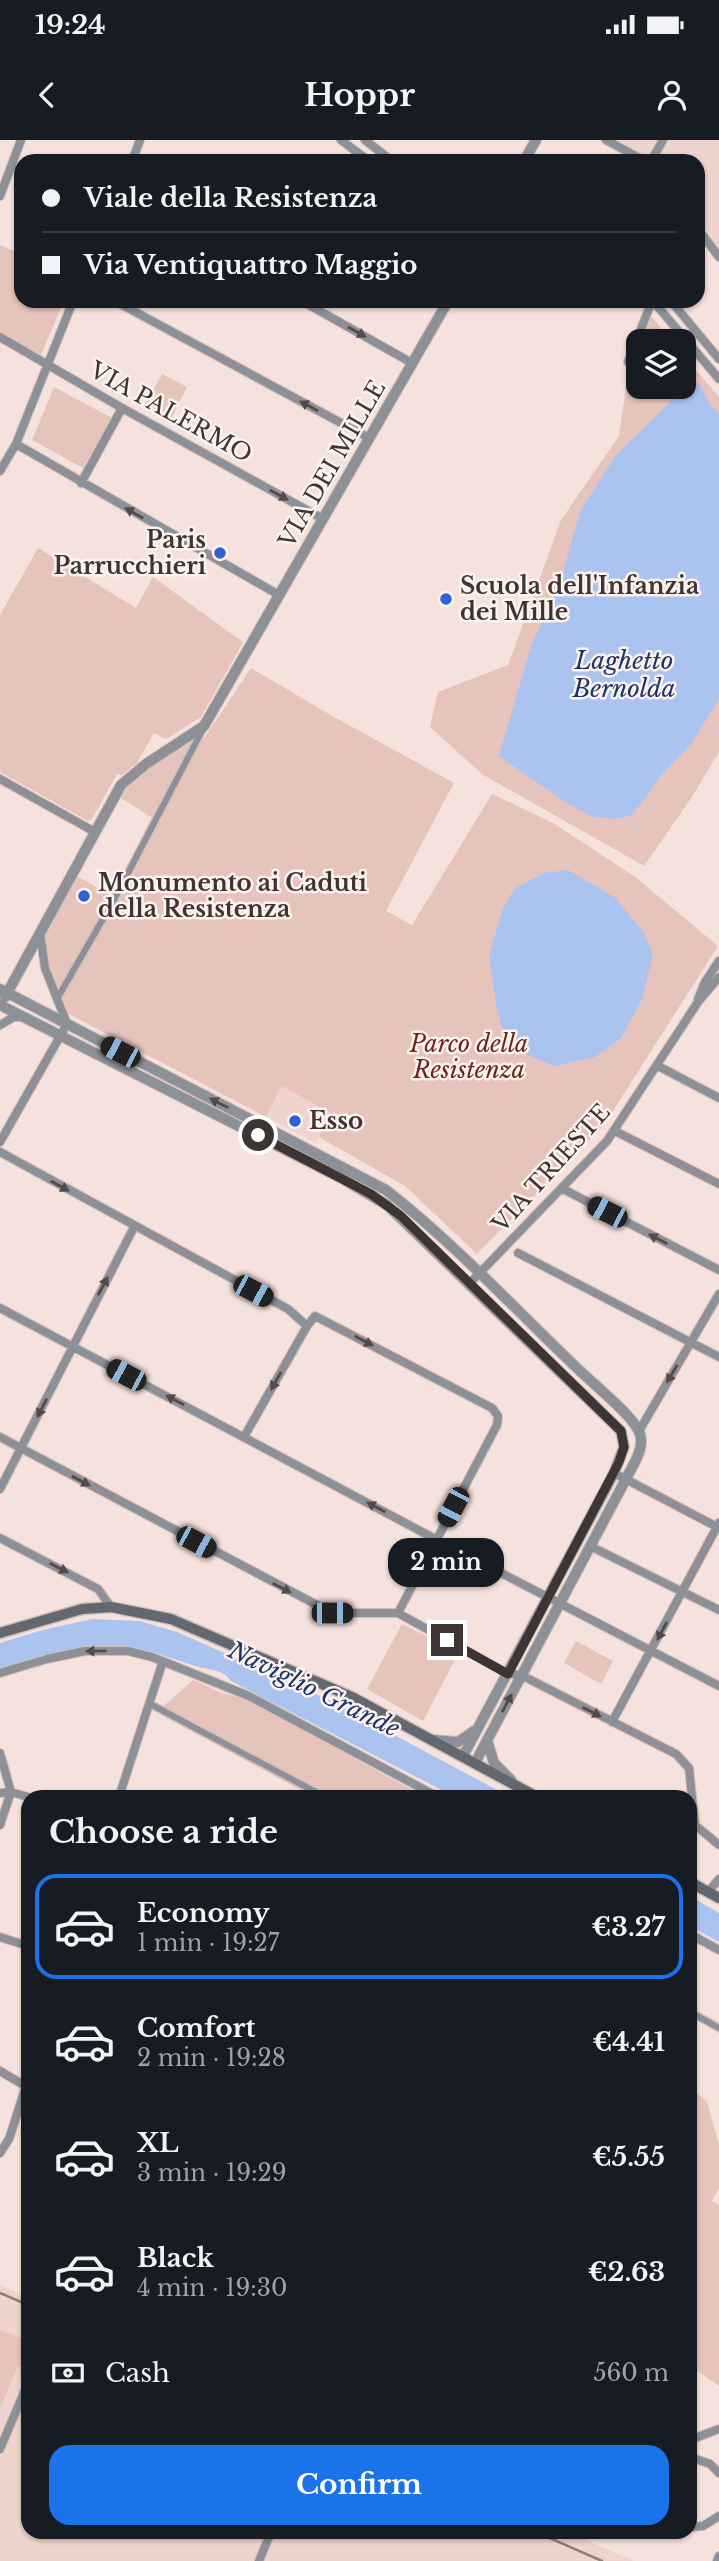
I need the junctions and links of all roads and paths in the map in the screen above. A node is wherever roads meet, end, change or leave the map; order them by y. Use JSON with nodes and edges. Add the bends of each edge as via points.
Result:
{"nodes":[{"id":1,"x":341,"y":140,"type":"edge"},
{"id":2,"x":365,"y":140,"type":"edge"},
{"id":3,"x":606,"y":140,"type":"edge"},
{"id":4,"x":360,"y":154,"type":"edge"},
{"id":5,"x":383,"y":154,"type":"edge"},
{"id":6,"x":632,"y":154,"type":"edge"},
{"id":7,"x":14,"y":159,"type":"edge"},
{"id":8,"x":0,"y":196,"type":"edge"},
{"id":9,"x":705,"y":238,"type":"edge"},
{"id":10,"x":719,"y":257,"type":"edge"},
{"id":11,"x":70,"y":308,"type":"edge"},
{"id":12,"x":128,"y":308,"type":"edge"},
{"id":13,"x":314,"y":308,"type":"edge"},
{"id":14,"x":444,"y":308,"type":"edge"},
{"id":15,"x":650,"y":308,"type":"edge"},
{"id":16,"x":659,"y":308,"type":"edge"},
{"id":17,"x":677,"y":308,"type":"edge"},
{"id":18,"x":642,"y":329,"type":"edge"},
{"id":19,"x":0,"y":337,"type":"edge"},
{"id":20,"x":719,"y":359,"type":"edge"},
{"id":21,"x":412,"y":363,"type":"junction"},
{"id":22,"x":49,"y":365,"type":"junction"},
{"id":23,"x":719,"y":379,"type":"edge"},
{"id":24,"x":122,"y":408,"type":"junction"},
{"id":25,"x":369,"y":439,"type":"junction"},
{"id":26,"x":16,"y":444,"type":"junction"},
{"id":27,"x":0,"y":471,"type":"edge"},
{"id":28,"x":81,"y":483,"type":"junction"},
{"id":29,"x":323,"y":519,"type":"junction"},
{"id":30,"x":279,"y":595,"type":"junction"},
{"id":31,"x":204,"y":726,"type":"junction"},
{"id":32,"x":0,"y":779,"type":"edge"},
{"id":33,"x":95,"y":832,"type":"junction"},
{"id":34,"x":40,"y":933,"type":"junction"},
{"id":35,"x":719,"y":963,"type":"edge"},
{"id":36,"x":719,"y":977,"type":"edge"},
{"id":37,"x":4,"y":991,"type":"edge"},
{"id":38,"x":57,"y":999,"type":"junction"},
{"id":39,"x":698,"y":1002,"type":"junction"},
{"id":40,"x":0,"y":1004,"type":"edge"},
{"id":41,"x":24,"y":1016,"type":"junction"},
{"id":42,"x":66,"y":1024,"type":"junction"},
{"id":43,"x":0,"y":1025,"type":"edge"},
{"id":44,"x":61,"y":1034,"type":"junction"},
{"id":45,"x":658,"y":1066,"type":"junction"},
{"id":46,"x":719,"y":1098,"type":"edge"},
{"id":47,"x":615,"y":1131,"type":"junction"},
{"id":48,"x":274,"y":1137,"type":"junction"},
{"id":49,"x":0,"y":1143,"type":"edge"},
{"id":50,"x":0,"y":1152,"type":"edge"},
{"id":51,"x":719,"y":1184,"type":"edge"},
{"id":52,"x":562,"y":1189,"type":"junction"},
{"id":53,"x":134,"y":1227,"type":"junction"},
{"id":54,"x":518,"y":1254,"type":"dead end"},
{"id":55,"x":719,"y":1270,"type":"edge"},
{"id":56,"x":479,"y":1274,"type":"junction"},
{"id":57,"x":470,"y":1283,"type":"junction"},
{"id":58,"x":719,"y":1293,"type":"edge"},
{"id":59,"x":0,"y":1308,"type":"edge"},
{"id":60,"x":307,"y":1326,"type":"junction"},
{"id":61,"x":690,"y":1342,"type":"junction"},
{"id":62,"x":73,"y":1347,"type":"junction"},
{"id":63,"x":719,"y":1357,"type":"edge"},
{"id":64,"x":639,"y":1431,"type":"junction"},
{"id":65,"x":0,"y":1437,"type":"edge"},
{"id":66,"x":244,"y":1437,"type":"junction"},
{"id":67,"x":21,"y":1449,"type":"junction"},
{"id":68,"x":614,"y":1473,"type":"junction"},
{"id":69,"x":626,"y":1479,"type":"junction"},
{"id":70,"x":0,"y":1489,"type":"edge"},
{"id":71,"x":718,"y":1526,"type":"edge"},
{"id":72,"x":0,"y":1538,"type":"edge"},
{"id":73,"x":436,"y":1539,"type":"junction"},
{"id":74,"x":590,"y":1546,"type":"junction"},
{"id":75,"x":683,"y":1591,"type":"junction"},
{"id":76,"x":548,"y":1597,"type":"junction"},
{"id":77,"x":559,"y":1603,"type":"junction"},
{"id":78,"x":111,"y":1607,"type":"junction"},
{"id":79,"x":719,"y":1610,"type":"edge"},
{"id":80,"x":398,"y":1613,"type":"junction"},
{"id":81,"x":0,"y":1633,"type":"edge"},
{"id":82,"x":652,"y":1650,"type":"junction"},
{"id":83,"x":163,"y":1661,"type":"junction"},
{"id":84,"x":0,"y":1673,"type":"edge"},
{"id":85,"x":508,"y":1674,"type":"junction"},
{"id":86,"x":521,"y":1675,"type":"junction"},
{"id":87,"x":719,"y":1686,"type":"edge"},
{"id":88,"x":154,"y":1706,"type":"dead end"},
{"id":89,"x":612,"y":1722,"type":"junction"},
{"id":90,"x":480,"y":1726,"type":"junction"},
{"id":91,"x":433,"y":1740,"type":"junction"},
{"id":92,"x":487,"y":1740,"type":"junction"},
{"id":93,"x":0,"y":1753,"type":"edge"},
{"id":94,"x":463,"y":1756,"type":"junction"},
{"id":95,"x":475,"y":1763,"type":"junction"},
{"id":96,"x":519,"y":1787,"type":"junction"},
{"id":97,"x":121,"y":1790,"type":"edge"},
{"id":98,"x":312,"y":1790,"type":"edge"},
{"id":99,"x":425,"y":1790,"type":"edge"},
{"id":100,"x":524,"y":1790,"type":"edge"},
{"id":101,"x":691,"y":1790,"type":"edge"},
{"id":102,"x":11,"y":1792,"type":"junction"},
{"id":103,"x":0,"y":1793,"type":"edge"},
{"id":104,"x":21,"y":1795,"type":"edge"},
{"id":105,"x":0,"y":1825,"type":"edge"},
{"id":106,"x":697,"y":1827,"type":"edge"},
{"id":107,"x":719,"y":1845,"type":"edge"},
{"id":108,"x":719,"y":1880,"type":"edge"},
{"id":109,"x":697,"y":1886,"type":"edge"},
{"id":110,"x":708,"y":1892,"type":"junction"},
{"id":111,"x":719,"y":1898,"type":"edge"},
{"id":112,"x":0,"y":1937,"type":"edge"},
{"id":113,"x":697,"y":1938,"type":"edge"},
{"id":114,"x":21,"y":1944,"type":"edge"},
{"id":115,"x":719,"y":1950,"type":"edge"},
{"id":116,"x":697,"y":2016,"type":"edge"},
{"id":117,"x":719,"y":2028,"type":"edge"},
{"id":118,"x":0,"y":2071,"type":"edge"},
{"id":119,"x":21,"y":2082,"type":"edge"},
{"id":120,"x":21,"y":2103,"type":"edge"},
{"id":121,"x":0,"y":2153,"type":"edge"},
{"id":122,"x":21,"y":2400,"type":"edge"},
{"id":123,"x":719,"y":2428,"type":"edge"},
{"id":124,"x":697,"y":2437,"type":"edge"},
{"id":125,"x":0,"y":2449,"type":"edge"},
{"id":126,"x":697,"y":2459,"type":"edge"},
{"id":127,"x":719,"y":2473,"type":"edge"},
{"id":128,"x":719,"y":2516,"type":"edge"},
{"id":129,"x":697,"y":2527,"type":"edge"},
{"id":130,"x":268,"y":2539,"type":"edge"},
{"id":131,"x":719,"y":2556,"type":"edge"},
{"id":132,"x":259,"y":2561,"type":"edge"},
{"id":133,"x":717,"y":2561,"type":"edge"}],
"edges":[{"from":1,"to":4,"type":"street"},
{"from":2,"to":5,"type":"street"},
{"from":3,"to":6,"type":"street"},
{"from":7,"to":8,"type":"street"},
{"from":9,"to":10,"type":"street"},
{"from":11,"to":22,"type":"street"},
{"from":25,"to":12,"type":"street","one_way":true},
{"from":13,"to":21,"type":"street","one_way":true},
{"from":14,"to":21,"type":"street","name":"VIA DEI MILLE"},
{"from":15,"to":18,"type":"street"},
{"from":16,"to":23,"type":"street"},
{"from":17,"to":20,"type":"street"},
{"from":19,"to":22,"type":"street","name":"VIA PALERMO"},
{"from":21,"to":25,"type":"street","name":"VIA DEI MILLE"},
{"from":22,"to":24,"type":"street","name":"VIA PALERMO"},
{"from":22,"to":26,"type":"street"},
{"from":24,"to":28,"type":"street"},
{"from":24,"to":29,"type":"street","name":"VIA PALERMO","one_way":true},
{"from":25,"to":29,"type":"street","name":"VIA DEI MILLE"},
{"from":26,"to":27,"type":"street"},
{"from":26,"to":28,"type":"street"},
{"from":30,"to":28,"type":"street","one_way":true},
{"from":29,"to":30,"type":"street","name":"VIA DEI MILLE"},
{"from":30,"to":31,"type":"street","name":"VIA DEI MILLE"},
{"from":31,"to":33,"type":"street","via":[[126,780]]},
{"from":31,"to":38,"type":"street"},
{"from":32,"to":33,"type":"street"},
{"from":33,"to":34,"type":"street"},
{"from":34,"to":37,"type":"street"},
{"from":34,"to":38,"type":"street","via":[[45,968]]},
{"from":35,"to":39,"type":"street","name":"VIA TRIESTE"},
{"from":36,"to":39,"type":"street","name":"VIA TRIESTE"},
{"from":37,"to":40,"type":"street"},
{"from":37,"to":42,"type":"street"},
{"from":38,"to":42,"type":"street"},
{"from":39,"to":45,"type":"street","name":"VIA TRIESTE"},
{"from":40,"to":41,"type":"street"},
{"from":41,"to":43,"type":"street"},
{"from":41,"to":44,"type":"street"},
{"from":42,"to":44,"type":"street"},
{"from":48,"to":42,"type":"street","one_way":true},
{"from":44,"to":48,"type":"street"},
{"from":44,"to":49,"type":"street"},
{"from":45,"to":46,"type":"street"},
{"from":45,"to":47,"type":"street","name":"VIA TRIESTE"},
{"from":47,"to":51,"type":"street"},
{"from":47,"to":52,"type":"street","name":"VIA TRIESTE"},
{"from":48,"to":56,"type":"street","via":[[386,1190]]},
{"from":48,"to":57,"type":"street","via":[[387,1205]]},
{"from":50,"to":53,"type":"street","one_way":true},
{"from":55,"to":52,"type":"street","one_way":true},
{"from":52,"to":56,"type":"street","name":"VIA TRIESTE"},
{"from":53,"to":60,"type":"street","via":[[288,1309]]},
{"from":62,"to":53,"type":"street","one_way":true},
{"from":54,"to":61,"type":"street"},
{"from":56,"to":57,"type":"street","name":"VIA TRIESTE"},
{"from":56,"to":64,"type":"street"},
{"from":57,"to":68,"type":"street","via":[[618,1426],[624,1447]]},
{"from":58,"to":61,"type":"street"},
{"from":59,"to":62,"type":"street"},
{"from":60,"to":66,"type":"street","one_way":true},
{"from":60,"to":73,"type":"street","one_way":true,"via":[[315,1316],[492,1408],[498,1416]]},
{"from":61,"to":63,"type":"street"},
{"from":61,"to":64,"type":"street","one_way":true},
{"from":66,"to":62,"type":"street","one_way":true},
{"from":62,"to":67,"type":"street","one_way":true},
{"from":64,"to":69,"type":"street","via":[[640,1447]]},
{"from":65,"to":67,"type":"street"},
{"from":73,"to":66,"type":"street","one_way":true},
{"from":67,"to":70,"type":"street"},
{"from":67,"to":80,"type":"street","one_way":true,"via":[[332,1613]]},
{"from":68,"to":69,"type":"street"},
{"from":68,"to":76,"type":"street"},
{"from":69,"to":71,"type":"street"},
{"from":69,"to":74,"type":"street"},
{"from":71,"to":75,"type":"street"},
{"from":72,"to":78,"type":"street","one_way":true,"via":[[98,1589]]},
{"from":73,"to":76,"type":"street"},
{"from":73,"to":80,"type":"street"},
{"from":74,"to":75,"type":"street"},
{"from":74,"to":77,"type":"street"},
{"from":75,"to":79,"type":"street"},
{"from":75,"to":82,"type":"street","one_way":true},
{"from":76,"to":77,"type":"street"},
{"from":76,"to":85,"type":"street"},
{"from":77,"to":82,"type":"street"},
{"from":77,"to":86,"type":"street"},
{"from":78,"to":81,"type":"main road","via":[[66,1613]]},
{"from":78,"to":91,"type":"main road","via":[[186,1625],[352,1696]]},
{"from":80,"to":85,"type":"street"},
{"from":82,"to":87,"type":"street"},
{"from":82,"to":89,"type":"street"},
{"from":83,"to":84,"type":"street","one_way":true,"via":[[128,1651],[85,1651]]},
{"from":83,"to":97,"type":"street"},
{"from":83,"to":99,"type":"street","via":[[249,1696]]},
{"from":85,"to":86,"type":"street"},
{"from":85,"to":90,"type":"street"},
{"from":86,"to":89,"type":"street","one_way":true},
{"from":92,"to":86,"type":"street","one_way":true},
{"from":88,"to":98,"type":"street"},
{"from":89,"to":101,"type":"street","via":[[683,1760],[689,1768]]},
{"from":90,"to":91,"type":"street","via":[[458,1742]]},
{"from":90,"to":94,"type":"street"},
{"from":91,"to":94,"type":"main road"},
{"from":92,"to":95,"type":"street"},
{"from":92,"to":96,"type":"street","via":[[497,1768]]},
{"from":93,"to":102,"type":"street"},
{"from":94,"to":95,"type":"main road"},
{"from":95,"to":96,"type":"main road"},
{"from":96,"to":100,"type":"main road"},
{"from":102,"to":103,"type":"street"},
{"from":102,"to":104,"type":"street"},
{"from":102,"to":105,"type":"street"},
{"from":106,"to":107,"type":"street"},
{"from":108,"to":110,"type":"street"},
{"from":109,"to":110,"type":"main road"},
{"from":110,"to":111,"type":"main road"},
{"from":112,"to":114,"type":"street"},
{"from":113,"to":115,"type":"street"},
{"from":116,"to":117,"type":"street"},
{"from":118,"to":119,"type":"street"},
{"from":120,"to":121,"type":"street"},
{"from":122,"to":125,"type":"street"},
{"from":123,"to":124,"type":"street"},
{"from":126,"to":127,"type":"street"},
{"from":128,"to":129,"type":"street"},
{"from":130,"to":132,"type":"street"},
{"from":131,"to":133,"type":"street"}]}
